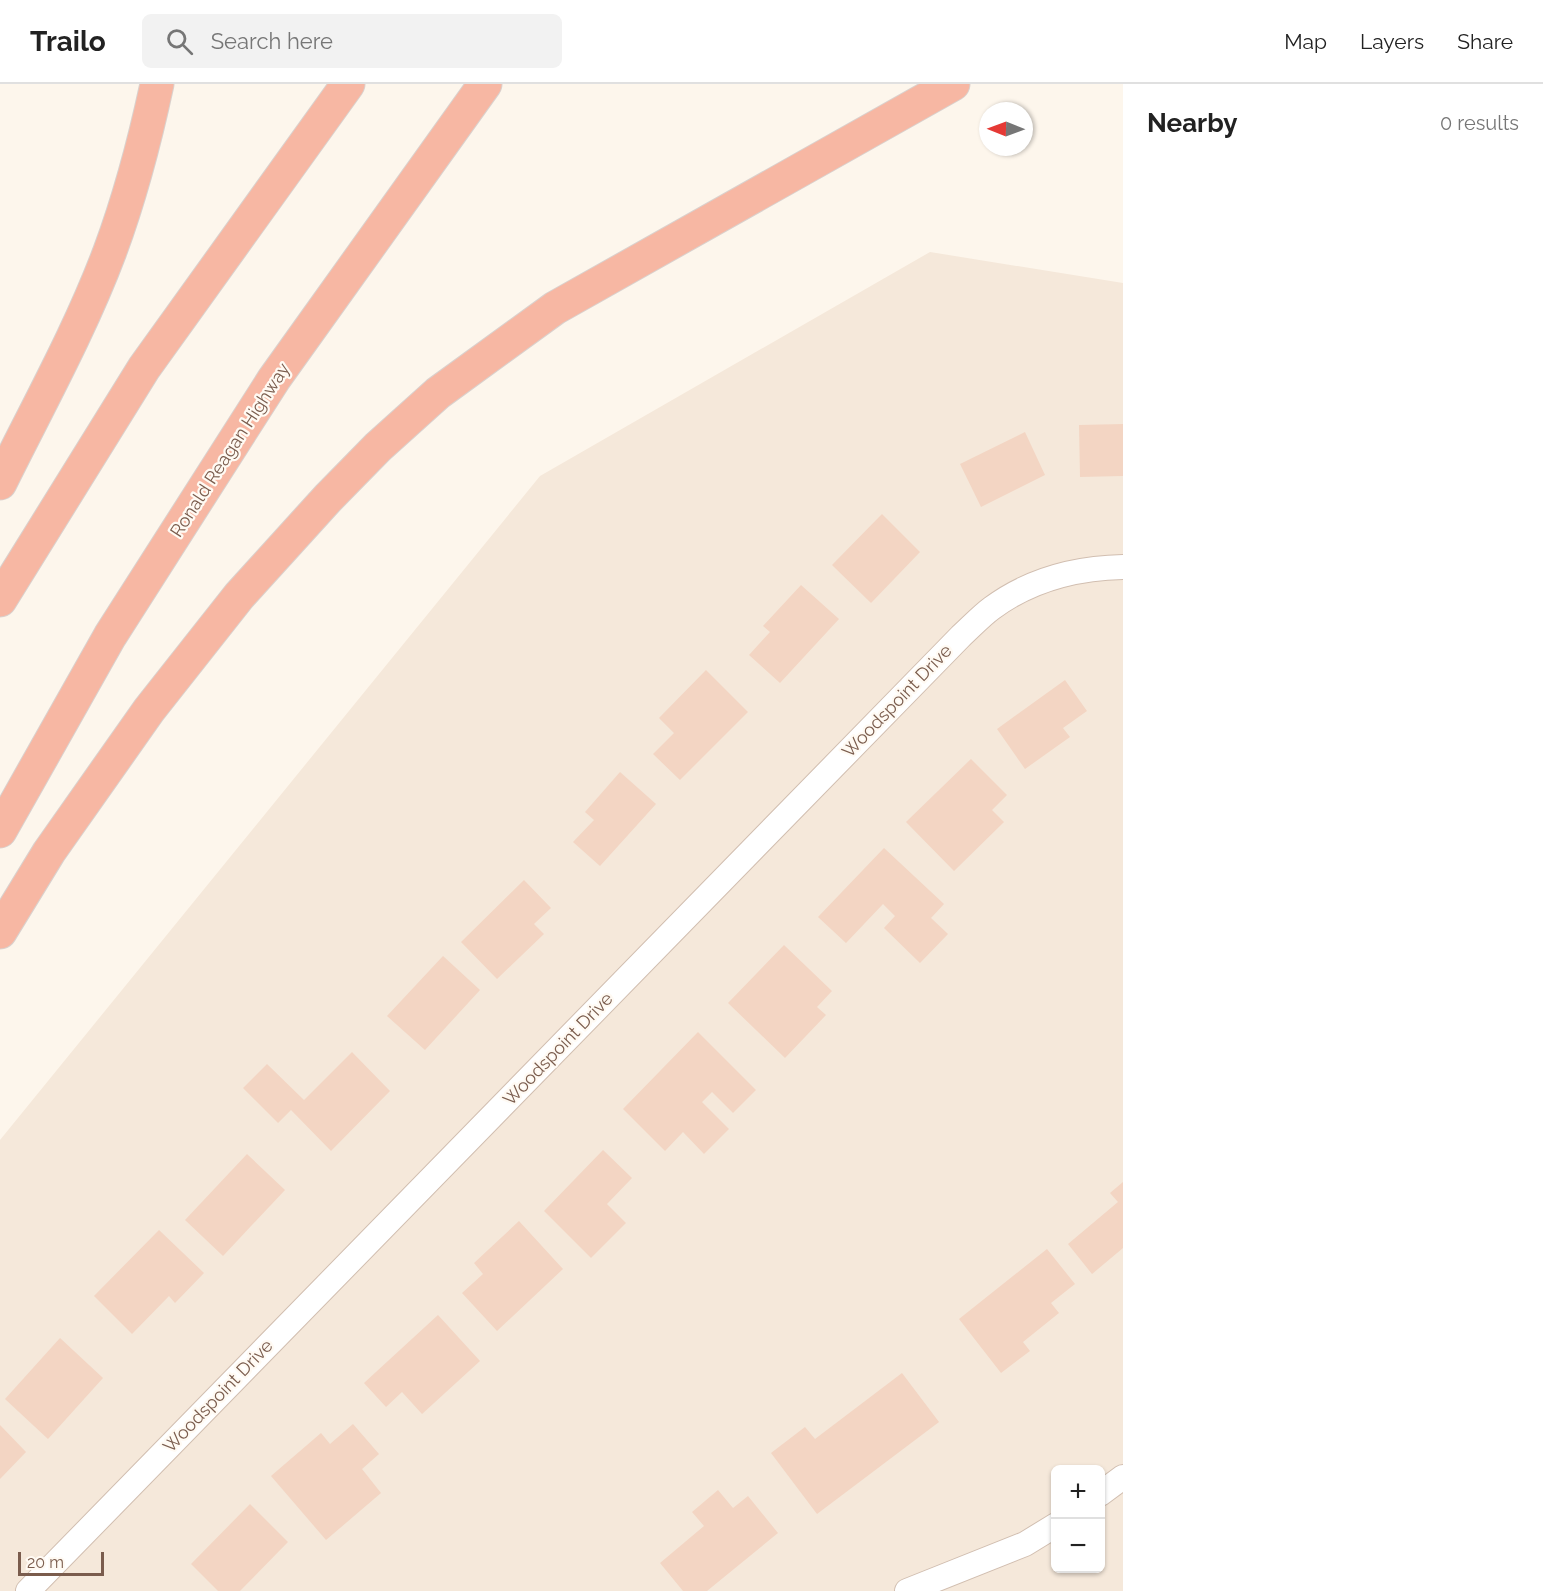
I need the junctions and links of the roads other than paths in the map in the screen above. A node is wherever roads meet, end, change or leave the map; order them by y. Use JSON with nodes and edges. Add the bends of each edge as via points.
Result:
{"nodes":[{"id":1,"x":157,"y":84,"type":"edge"},
{"id":2,"x":336,"y":84,"type":"edge"},
{"id":3,"x":348,"y":84,"type":"edge"},
{"id":4,"x":486,"y":84,"type":"edge"},
{"id":5,"x":953,"y":84,"type":"edge"},
{"id":6,"x":323,"y":118,"type":"junction"},
{"id":7,"x":0,"y":483,"type":"edge"},
{"id":8,"x":1123,"y":567,"type":"edge"},
{"id":9,"x":0,"y":600,"type":"edge"},
{"id":10,"x":0,"y":831,"type":"edge"},
{"id":11,"x":0,"y":932,"type":"edge"},
{"id":12,"x":1123,"y":1478,"type":"edge"},
{"id":13,"x":1105,"y":1491,"type":"edge"},
{"id":14,"x":1051,"y":1528,"type":"edge"},
{"id":15,"x":27,"y":1591,"type":"edge"},
{"id":16,"x":907,"y":1591,"type":"edge"}],
"edges":[{"from":1,"to":7,"type":"highway","via":[[145,143],[110,252]]},
{"from":2,"to":6,"type":"highway"},
{"from":3,"to":6,"type":"highway"},
{"from":4,"to":10,"type":"highway","name":"Ronald Reagan Highway","via":[[274,379],[110,636]]},
{"from":5,"to":11,"type":"highway","via":[[555,308],[438,393],[328,498],[239,596],[149,710],[49,852]]},
{"from":6,"to":9,"type":"highway","via":[[144,369]]},
{"from":8,"to":15,"type":"street","name":"Woodspoint Drive","via":[[1079,571],[1049,579],[992,608],[961,636]]},
{"from":12,"to":13,"type":"street"},
{"from":14,"to":16,"type":"street","via":[[1025,1544]]}]}
